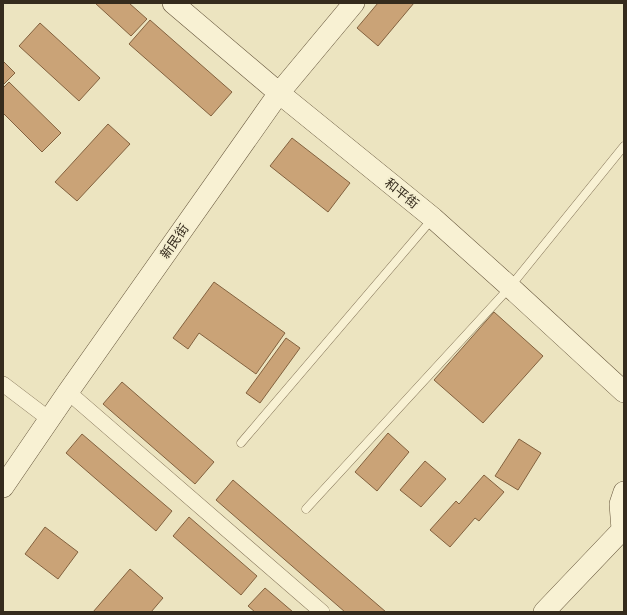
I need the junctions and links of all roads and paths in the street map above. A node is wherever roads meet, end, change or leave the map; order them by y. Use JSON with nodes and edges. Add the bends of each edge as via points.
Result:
{"nodes":[{"id":1,"x":173,"y":3,"type":"edge"},
{"id":2,"x":354,"y":3,"type":"edge"},
{"id":3,"x":279,"y":93,"type":"junction"},
{"id":4,"x":624,"y":146,"type":"edge"},
{"id":5,"x":433,"y":218,"type":"junction"},
{"id":6,"x":510,"y":287,"type":"junction"},
{"id":7,"x":3,"y":384,"type":"edge"},
{"id":8,"x":68,"y":392,"type":"junction"},
{"id":9,"x":624,"y":392,"type":"edge"},
{"id":10,"x":49,"y":419,"type":"junction"},
{"id":11,"x":241,"y":443,"type":"dead end"},
{"id":12,"x":3,"y":487,"type":"edge"},
{"id":13,"x":624,"y":492,"type":"edge"},
{"id":14,"x":306,"y":509,"type":"dead end"},
{"id":15,"x":623,"y":529,"type":"edge"},
{"id":16,"x":322,"y":612,"type":"edge"},
{"id":17,"x":544,"y":612,"type":"edge"}],
"edges":[{"from":1,"to":3,"type":"main road","name":"和平街"},
{"from":2,"to":3,"type":"main road","name":"新民街"},
{"from":3,"to":5,"type":"main road","name":"和平街"},
{"from":3,"to":8,"type":"main road","name":"新民街"},
{"from":4,"to":6,"type":"lane"},
{"from":5,"to":6,"type":"main road","name":"和平街"},
{"from":5,"to":11,"type":"lane"},
{"from":6,"to":9,"type":"main road","name":"和平街"},
{"from":6,"to":14,"type":"lane"},
{"from":7,"to":10,"type":"street"},
{"from":8,"to":10,"type":"main road","name":"新民街"},
{"from":8,"to":16,"type":"street"},
{"from":10,"to":12,"type":"main road","name":"新民街"},
{"from":13,"to":15,"type":"main road","via":[[620,504]]},
{"from":15,"to":17,"type":"main road"}]}
